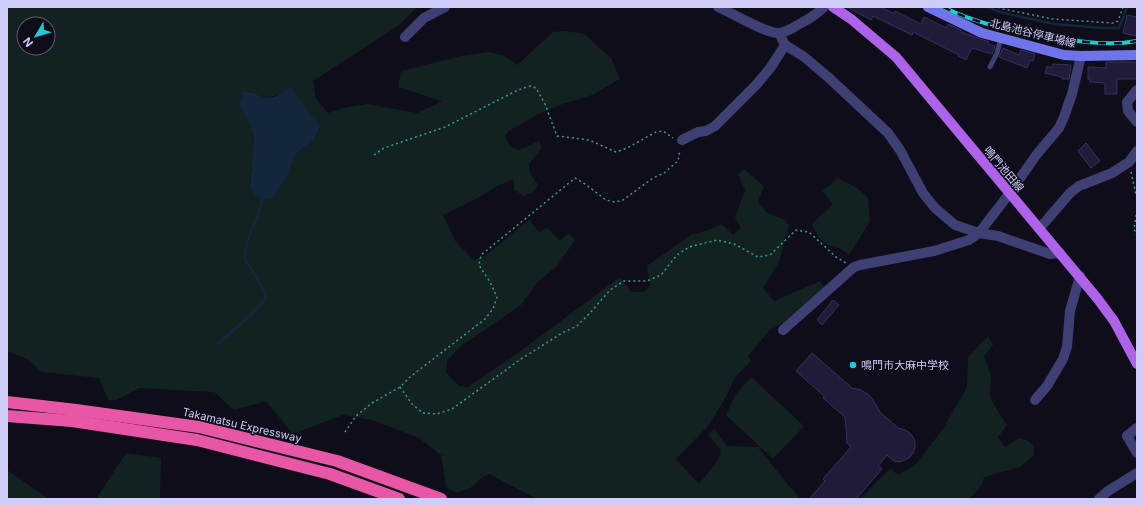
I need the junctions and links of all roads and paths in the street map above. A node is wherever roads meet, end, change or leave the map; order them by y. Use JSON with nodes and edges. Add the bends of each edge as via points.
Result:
{"nodes":[{"id":1,"x":445,"y":7,"type":"edge"},
{"id":2,"x":718,"y":7,"type":"edge"},
{"id":3,"x":824,"y":7,"type":"edge"},
{"id":4,"x":833,"y":7,"type":"edge"},
{"id":5,"x":928,"y":7,"type":"edge"},
{"id":6,"x":998,"y":7,"type":"edge"},
{"id":7,"x":1123,"y":7,"type":"edge"},
{"id":8,"x":779,"y":33,"type":"junction"},
{"id":9,"x":405,"y":37,"type":"dead end"},
{"id":10,"x":1001,"y":38,"type":"junction"},
{"id":11,"x":785,"y":45,"type":"junction"},
{"id":12,"x":1137,"y":55,"type":"edge"},
{"id":13,"x":1081,"y":56,"type":"junction"},
{"id":14,"x":990,"y":67,"type":"dead end"},
{"id":15,"x":1137,"y":90,"type":"edge"},
{"id":16,"x":1137,"y":122,"type":"edge"},
{"id":17,"x":682,"y":140,"type":"junction"},
{"id":18,"x":1137,"y":151,"type":"edge"},
{"id":19,"x":374,"y":155,"type":"dead end"},
{"id":20,"x":1129,"y":162,"type":"junction"},
{"id":21,"x":1009,"y":194,"type":"junction"},
{"id":22,"x":1137,"y":199,"type":"edge"},
{"id":23,"x":1137,"y":210,"type":"edge"},
{"id":24,"x":1039,"y":229,"type":"junction"},
{"id":25,"x":979,"y":233,"type":"junction"},
{"id":26,"x":1137,"y":236,"type":"edge"},
{"id":27,"x":1060,"y":253,"type":"junction"},
{"id":28,"x":854,"y":267,"type":"junction"},
{"id":29,"x":1080,"y":276,"type":"junction"},
{"id":30,"x":783,"y":330,"type":"dead end"},
{"id":31,"x":1137,"y":364,"type":"edge"},
{"id":32,"x":400,"y":387,"type":"junction"},
{"id":33,"x":1035,"y":400,"type":"dead end"},
{"id":34,"x":7,"y":402,"type":"edge"},
{"id":35,"x":7,"y":416,"type":"edge"},
{"id":36,"x":1137,"y":428,"type":"edge"},
{"id":37,"x":345,"y":432,"type":"dead end"},
{"id":38,"x":1137,"y":453,"type":"edge"},
{"id":39,"x":1137,"y":473,"type":"edge"},
{"id":40,"x":400,"y":499,"type":"edge"},
{"id":41,"x":441,"y":499,"type":"edge"},
{"id":42,"x":1099,"y":499,"type":"edge"}],
"edges":[{"from":1,"to":9,"type":"street","via":[[424,18]]},
{"from":2,"to":8,"type":"street","via":[[762,29]]},
{"from":3,"to":8,"type":"street","via":[[786,32]]},
{"from":4,"to":21,"type":"main road","name":"鳴門池田線","via":[[896,57]]},
{"from":5,"to":10,"type":"main road","name":"北島池谷停車場線","via":[[982,33]]},
{"from":6,"to":7,"type":"path","via":[[1053,19],[1113,23],[1118,21]]},
{"from":8,"to":11,"type":"street"},
{"from":10,"to":13,"type":"main road","name":"北島池谷停車場線","via":[[1064,55]]},
{"from":10,"to":14,"type":"lane"},
{"from":11,"to":17,"type":"street","via":[[757,84],[715,126]]},
{"from":11,"to":25,"type":"street","via":[[823,73],[888,133],[923,193],[935,208],[955,225]]},
{"from":12,"to":13,"type":"main road","name":"北島池谷停車場線"},
{"from":13,"to":21,"type":"street","via":[[1072,94],[1059,128]]},
{"from":15,"to":16,"type":"street","via":[[1127,102],[1128,111]]},
{"from":17,"to":19,"type":"path","via":[[675,140],[663,131],[656,132],[616,152],[589,140],[556,136],[545,104],[536,88],[530,86],[445,127],[384,148]]},
{"from":17,"to":32,"type":"path","via":[[678,161],[623,200],[606,200],[576,178],[481,255],[478,265],[497,297],[493,309],[485,319]]},
{"from":18,"to":20,"type":"street"},
{"from":20,"to":22,"type":"path"},
{"from":20,"to":24,"type":"street","via":[[1106,176],[1079,186]]},
{"from":21,"to":24,"type":"main road","name":"鳴門池田線"},
{"from":21,"to":25,"type":"street"},
{"from":23,"to":26,"type":"path","via":[[1134,229]]},
{"from":24,"to":27,"type":"main road","name":"鳴門池田線"},
{"from":25,"to":27,"type":"street","via":[[998,236],[1050,254]]},
{"from":25,"to":28,"type":"street","via":[[969,240],[940,250]]},
{"from":27,"to":29,"type":"main road","name":"鳴門池田線"},
{"from":28,"to":30,"type":"street"},
{"from":28,"to":32,"type":"path","via":[[836,257],[809,232],[796,230],[770,255],[758,257],[734,244],[717,240],[689,247],[677,255],[661,275],[647,281],[624,281],[610,290],[577,326],[521,359],[452,409],[438,414],[423,413],[412,404]]},
{"from":29,"to":31,"type":"main road","name":"鳴門池田線","via":[[1114,321]]},
{"from":29,"to":33,"type":"street","via":[[1070,311],[1067,347],[1063,359],[1047,386]]},
{"from":32,"to":37,"type":"path","via":[[372,402],[356,416]]},
{"from":34,"to":41,"type":"highway","name":"Takamatsu Expressway","via":[[199,427],[338,461]]},
{"from":35,"to":40,"type":"highway","via":[[72,421],[197,440],[330,474]]},
{"from":36,"to":38,"type":"street","via":[[1127,436]]},
{"from":39,"to":42,"type":"street"}]}
